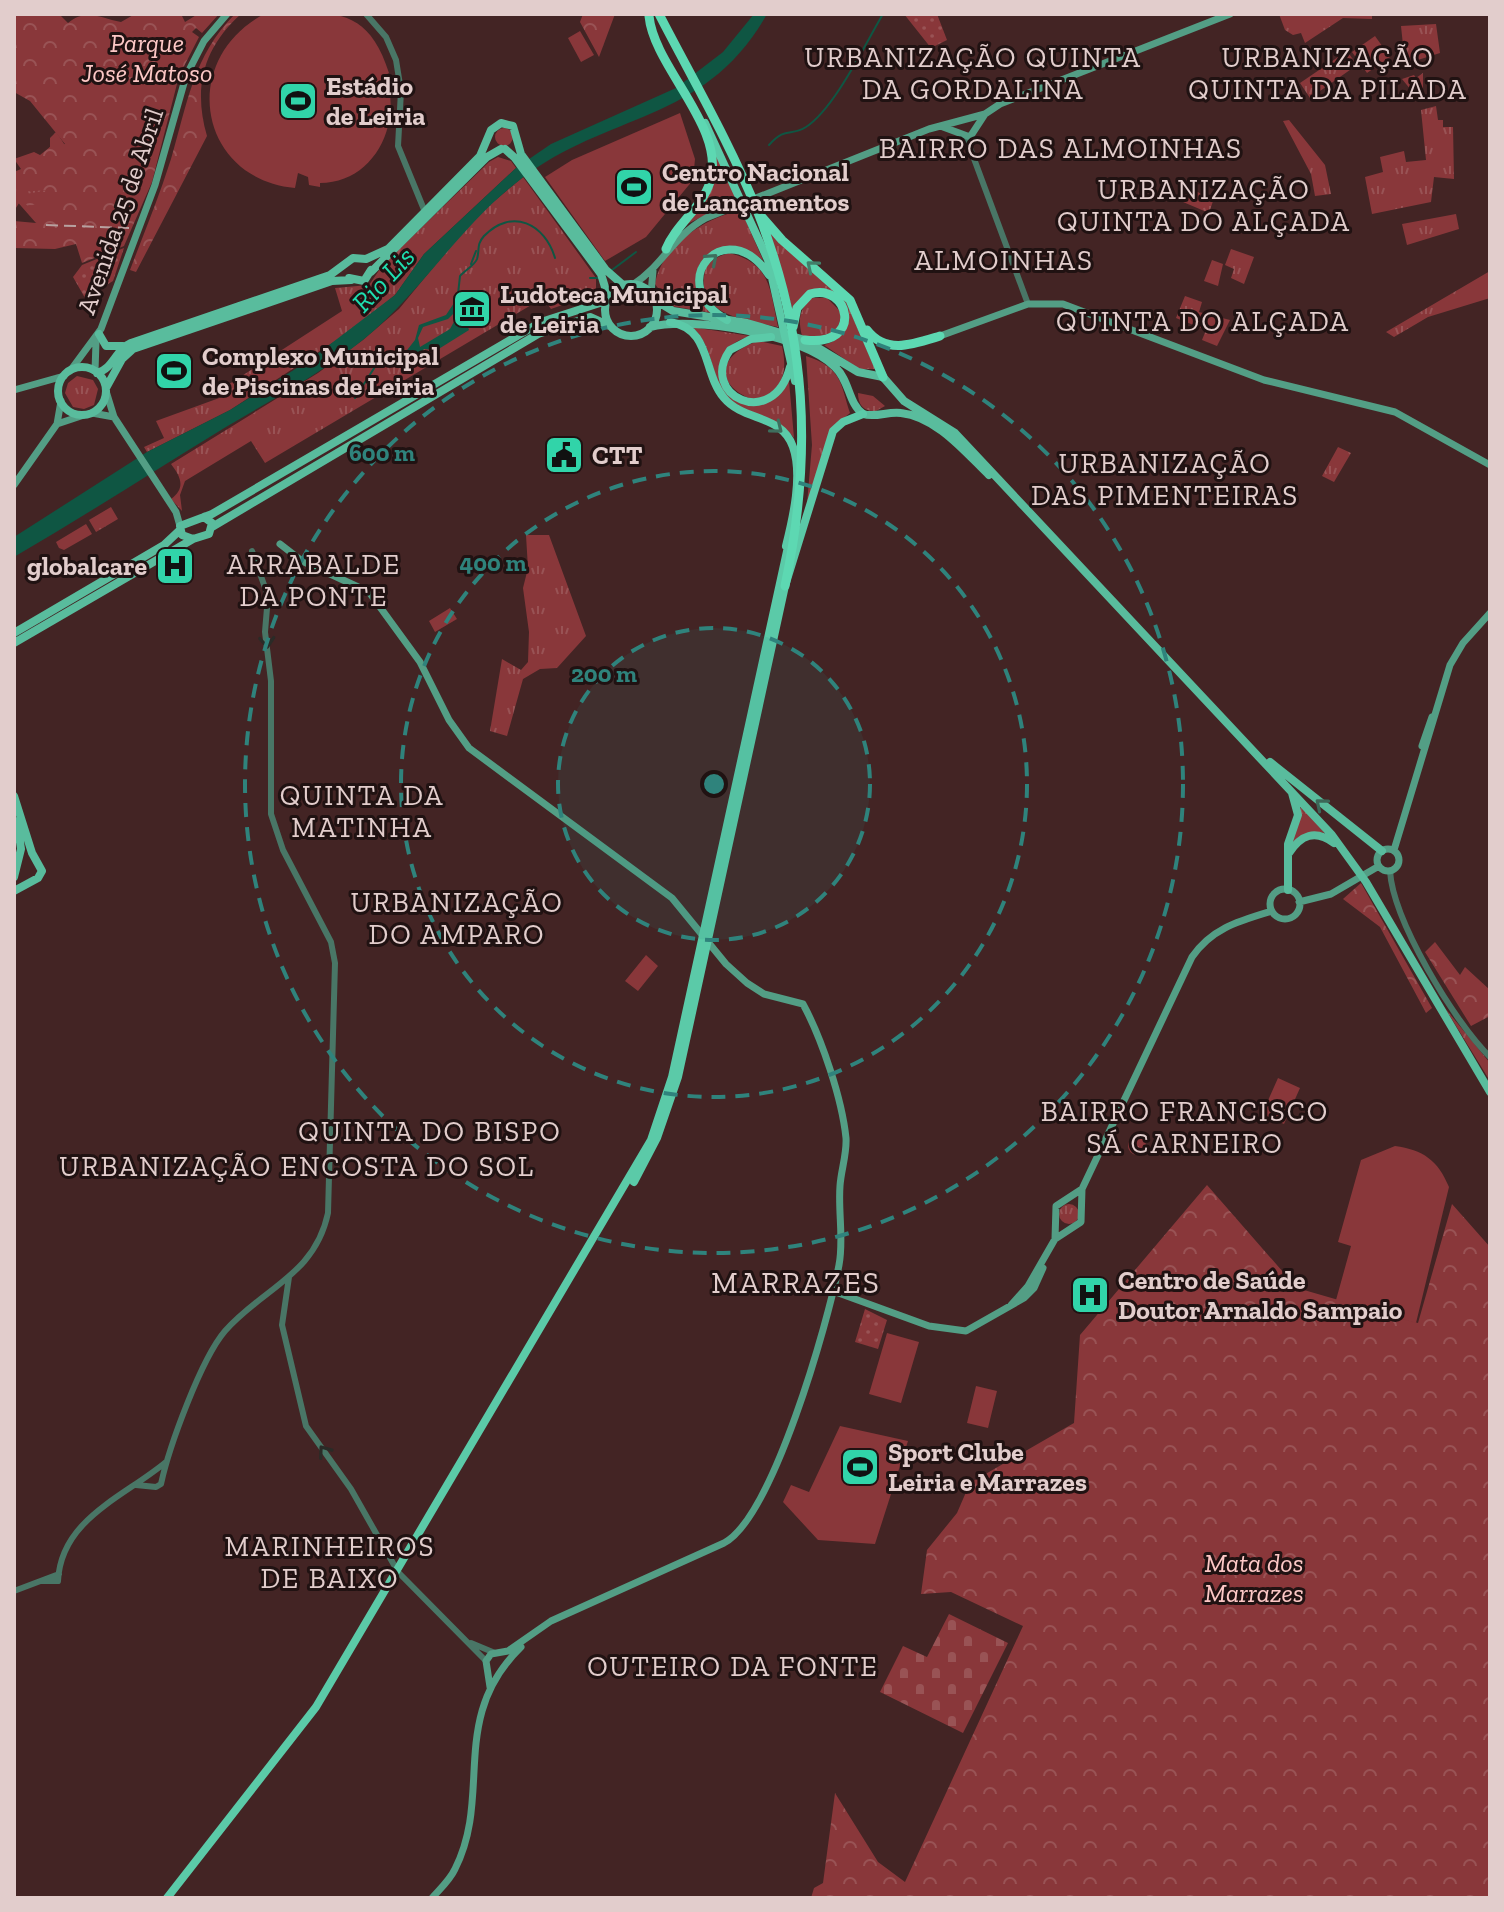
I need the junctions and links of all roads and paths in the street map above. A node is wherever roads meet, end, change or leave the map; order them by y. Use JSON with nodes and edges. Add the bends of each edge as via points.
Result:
{"nodes":[{"id":1,"x":227,"y":14,"type":"edge"},
{"id":2,"x":366,"y":14,"type":"edge"},
{"id":3,"x":1230,"y":14,"type":"edge"},
{"id":4,"x":652,"y":15,"type":"edge"},
{"id":5,"x":959,"y":121,"type":"junction"},
{"id":6,"x":974,"y":122,"type":"junction"},
{"id":7,"x":706,"y":123,"type":"junction"},
{"id":8,"x":943,"y":127,"type":"junction"},
{"id":9,"x":960,"y":135,"type":"junction"},
{"id":10,"x":972,"y":136,"type":"junction"},
{"id":11,"x":517,"y":138,"type":"junction"},
{"id":12,"x":490,"y":139,"type":"junction"},
{"id":13,"x":970,"y":148,"type":"junction"},
{"id":14,"x":510,"y":151,"type":"junction"},
{"id":15,"x":753,"y":211,"type":"junction"},
{"id":16,"x":425,"y":212,"type":"junction"},
{"id":17,"x":666,"y":249,"type":"junction"},
{"id":18,"x":366,"y":259,"type":"junction"},
{"id":19,"x":346,"y":266,"type":"junction"},
{"id":20,"x":653,"y":271,"type":"junction"},
{"id":21,"x":371,"y":272,"type":"junction"},
{"id":22,"x":351,"y":280,"type":"junction"},
{"id":23,"x":609,"y":280,"type":"junction"},
{"id":24,"x":774,"y":282,"type":"junction"},
{"id":25,"x":634,"y":284,"type":"junction"},
{"id":26,"x":623,"y":285,"type":"junction"},
{"id":27,"x":653,"y":297,"type":"junction"},
{"id":28,"x":607,"y":299,"type":"junction"},
{"id":29,"x":1028,"y":304,"type":"junction"},
{"id":30,"x":857,"y":316,"type":"junction"},
{"id":31,"x":786,"y":317,"type":"junction"},
{"id":32,"x":727,"y":320,"type":"junction"},
{"id":33,"x":670,"y":322,"type":"junction"},
{"id":34,"x":610,"y":326,"type":"junction"},
{"id":35,"x":650,"y":327,"type":"junction"},
{"id":36,"x":793,"y":334,"type":"junction"},
{"id":37,"x":940,"y":336,"type":"joint"},
{"id":38,"x":98,"y":337,"type":"junction"},
{"id":39,"x":771,"y":337,"type":"junction"},
{"id":40,"x":805,"y":340,"type":"junction"},
{"id":41,"x":123,"y":346,"type":"junction"},
{"id":42,"x":796,"y":366,"type":"junction"},
{"id":43,"x":96,"y":372,"type":"junction"},
{"id":44,"x":67,"y":374,"type":"junction"},
{"id":45,"x":867,"y":375,"type":"junction"},
{"id":46,"x":883,"y":377,"type":"junction"},
{"id":47,"x":893,"y":389,"type":"junction"},
{"id":48,"x":14,"y":390,"type":"edge"},
{"id":49,"x":106,"y":390,"type":"junction"},
{"id":50,"x":852,"y":393,"type":"junction"},
{"id":51,"x":61,"y":401,"type":"junction"},
{"id":52,"x":884,"y":413,"type":"junction"},
{"id":53,"x":88,"y":414,"type":"junction"},
{"id":54,"x":863,"y":414,"type":"junction"},
{"id":55,"x":114,"y":417,"type":"junction"},
{"id":56,"x":57,"y":424,"type":"junction"},
{"id":57,"x":1490,"y":465,"type":"edge"},
{"id":58,"x":14,"y":485,"type":"edge"},
{"id":59,"x":1012,"y":495,"type":"junction"},
{"id":60,"x":176,"y":512,"type":"junction"},
{"id":61,"x":204,"y":517,"type":"junction"},
{"id":62,"x":191,"y":519,"type":"junction"},
{"id":63,"x":212,"y":527,"type":"junction"},
{"id":64,"x":180,"y":528,"type":"junction"},
{"id":65,"x":193,"y":539,"type":"junction"},
{"id":66,"x":280,"y":544,"type":"dead end"},
{"id":67,"x":252,"y":551,"type":"dead end"},
{"id":68,"x":784,"y":562,"type":"junction"},
{"id":69,"x":785,"y":586,"type":"junction"},
{"id":70,"x":1490,"y":613,"type":"edge"},
{"id":71,"x":14,"y":633,"type":"edge"},
{"id":72,"x":14,"y":643,"type":"edge"},
{"id":73,"x":1261,"y":758,"type":"junction"},
{"id":74,"x":1290,"y":789,"type":"junction"},
{"id":75,"x":14,"y":796,"type":"edge"},
{"id":76,"x":14,"y":813,"type":"edge"},
{"id":77,"x":1344,"y":850,"type":"junction"},
{"id":78,"x":1394,"y":850,"type":"junction"},
{"id":79,"x":1382,"y":851,"type":"junction"},
{"id":80,"x":1289,"y":854,"type":"junction"},
{"id":81,"x":34,"y":856,"type":"junction"},
{"id":82,"x":19,"y":863,"type":"junction"},
{"id":83,"x":1379,"y":866,"type":"junction"},
{"id":84,"x":1390,"y":871,"type":"junction"},
{"id":85,"x":14,"y":877,"type":"edge"},
{"id":86,"x":1288,"y":890,"type":"junction"},
{"id":87,"x":14,"y":891,"type":"edge"},
{"id":88,"x":1299,"y":902,"type":"junction"},
{"id":89,"x":1272,"y":911,"type":"junction"},
{"id":90,"x":709,"y":918,"type":"junction"},
{"id":91,"x":1490,"y":1057,"type":"edge"},
{"id":92,"x":1490,"y":1092,"type":"edge"},
{"id":93,"x":1082,"y":1189,"type":"junction"},
{"id":94,"x":1067,"y":1199,"type":"junction"},
{"id":95,"x":1081,"y":1206,"type":"junction"},
{"id":96,"x":1055,"y":1221,"type":"junction"},
{"id":97,"x":1066,"y":1229,"type":"junction"},
{"id":98,"x":1055,"y":1239,"type":"junction"},
{"id":99,"x":289,"y":1277,"type":"junction"},
{"id":100,"x":274,"y":1289,"type":"junction"},
{"id":101,"x":833,"y":1291,"type":"junction"},
{"id":102,"x":283,"y":1302,"type":"junction"},
{"id":103,"x":166,"y":1462,"type":"junction"},
{"id":104,"x":151,"y":1475,"type":"junction"},
{"id":105,"x":162,"y":1479,"type":"junction"},
{"id":106,"x":136,"y":1485,"type":"junction"},
{"id":107,"x":150,"y":1485,"type":"junction"},
{"id":108,"x":14,"y":1591,"type":"edge"},
{"id":109,"x":536,"y":1631,"type":"junction"},
{"id":110,"x":471,"y":1643,"type":"junction"},
{"id":111,"x":497,"y":1653,"type":"junction"},
{"id":112,"x":487,"y":1664,"type":"junction"},
{"id":113,"x":503,"y":1667,"type":"junction"},
{"id":114,"x":490,"y":1687,"type":"junction"},
{"id":115,"x":167,"y":1898,"type":"edge"},
{"id":116,"x":174,"y":1898,"type":"edge"},
{"id":117,"x":432,"y":1898,"type":"edge"}],
"edges":[{"from":1,"to":38,"type":"main road","name":"Avenida 25 de Abril","via":[[204,41],[186,76],[155,185]]},
{"from":2,"to":16,"type":"street","via":[[386,37],[396,60],[401,91],[398,146]]},
{"from":3,"to":6,"type":"main road","via":[[1000,104]]},
{"from":4,"to":7,"type":"highway"},
{"from":5,"to":6,"type":"main road"},
{"from":5,"to":8,"type":"main road"},
{"from":5,"to":9,"type":"main road"},
{"from":6,"to":10,"type":"main road"},
{"from":7,"to":15,"type":"highway"},
{"from":7,"to":17,"type":"highway","via":[[712,177],[704,197]]},
{"from":8,"to":9,"type":"main road"},
{"from":8,"to":17,"type":"main road","via":[[706,218]]},
{"from":9,"to":10,"type":"main road"},
{"from":9,"to":13,"type":"street"},
{"from":10,"to":13,"type":"street"},
{"from":11,"to":12,"type":"main road","via":[[513,126],[501,123]]},
{"from":11,"to":14,"type":"main road"},
{"from":11,"to":14,"type":"main road"},
{"from":12,"to":14,"type":"main road"},
{"from":12,"to":16,"type":"main road"},
{"from":13,"to":29,"type":"street"},
{"from":14,"to":21,"type":"main road","via":[[487,157]]},
{"from":14,"to":23,"type":"main road"},
{"from":15,"to":24,"type":"highway"},
{"from":30,"to":15,"type":"highway","one_way":true,"via":[[846,295]]},
{"from":15,"to":31,"type":"highway"},
{"from":16,"to":18,"type":"main road","via":[[385,252]]},
{"from":17,"to":20,"type":"main road"},
{"from":18,"to":19,"type":"main road","via":[[353,258]]},
{"from":18,"to":21,"type":"main road"},
{"from":19,"to":22,"type":"main road"},
{"from":19,"to":41,"type":"main road"},
{"from":20,"to":25,"type":"main road"},
{"from":20,"to":27,"type":"main road"},
{"from":21,"to":22,"type":"main road","via":[[364,281]]},
{"from":22,"to":49,"type":"main road","via":[[332,281],[133,349]]},
{"from":23,"to":26,"type":"main road"},
{"from":23,"to":28,"type":"main road"},
{"from":24,"to":31,"type":"highway"},
{"from":32,"to":24,"type":"highway","one_way":true,"via":[[709,305],[700,288],[707,259],[720,250],[741,250]]},
{"from":25,"to":26,"type":"main road"},
{"from":25,"to":27,"type":"main road"},
{"from":26,"to":28,"type":"main road"},
{"from":27,"to":32,"type":"main road","via":[[673,311]]},
{"from":27,"to":35,"type":"main road","via":[[656,317]]},
{"from":28,"to":34,"type":"main road"},
{"from":28,"to":61,"type":"main road","via":[[541,322]]},
{"from":29,"to":37,"type":"main road"},
{"from":29,"to":57,"type":"main road","via":[[1063,304],[1264,380],[1395,412]]},
{"from":30,"to":37,"type":"highway","via":[[884,344],[904,346]]},
{"from":30,"to":46,"type":"highway"},
{"from":31,"to":36,"type":"highway"},
{"from":31,"to":42,"type":"highway"},
{"from":32,"to":40,"type":"main road"},
{"from":33,"to":35,"type":"main road"},
{"from":33,"to":39,"type":"main road"},
{"from":33,"to":68,"type":"highway","one_way":true,"via":[[697,336],[726,401],[777,425],[792,443],[796,469]]},
{"from":34,"to":35,"type":"main road","via":[[631,336]]},
{"from":34,"to":63,"type":"main road","via":[[590,317],[538,334]]},
{"from":36,"to":40,"type":"highway","via":[[795,314],[805,298],[816,293],[832,296],[845,315],[840,332],[826,341]]},
{"from":36,"to":42,"type":"highway"},
{"from":38,"to":41,"type":"main road","via":[[106,346]]},
{"from":38,"to":43,"type":"main road","name":"Avenida 25 de Abril"},
{"from":38,"to":44,"type":"main road","name":"Avenida 25 de Abril"},
{"from":39,"to":42,"type":"highway","via":[[740,343],[726,355],[722,374],[732,394],[748,403],[768,399]]},
{"from":39,"to":50,"type":"main road","via":[[826,359]]},
{"from":40,"to":45,"type":"main road"},
{"from":41,"to":43,"type":"main road","via":[[109,368]]},
{"from":42,"to":68,"type":"highway","via":[[799,466]]},
{"from":42,"to":69,"type":"highway","via":[[803,471]]},
{"from":43,"to":44,"type":"main road","via":[[82,368]]},
{"from":43,"to":49,"type":"main road"},
{"from":44,"to":48,"type":"main road"},
{"from":44,"to":51,"type":"main road","via":[[59,388]]},
{"from":45,"to":46,"type":"main road"},
{"from":45,"to":50,"type":"main road"},
{"from":46,"to":47,"type":"main road"},
{"from":47,"to":52,"type":"main road","via":[[893,401]]},
{"from":47,"to":59,"type":"main road","via":[[955,433]]},
{"from":49,"to":53,"type":"main road","via":[[101,406]]},
{"from":49,"to":55,"type":"main road"},
{"from":50,"to":54,"type":"main road"},
{"from":51,"to":53,"type":"main road","via":[[70,412]]},
{"from":51,"to":56,"type":"main road"},
{"from":52,"to":54,"type":"main road"},
{"from":52,"to":59,"type":"main road","via":[[904,413],[929,423]]},
{"from":53,"to":55,"type":"main road"},
{"from":53,"to":56,"type":"main road"},
{"from":54,"to":69,"type":"highway","via":[[833,431]]},
{"from":55,"to":60,"type":"main road"},
{"from":56,"to":58,"type":"main road"},
{"from":59,"to":73,"type":"main road"},
{"from":60,"to":62,"type":"main road"},
{"from":60,"to":64,"type":"main road"},
{"from":61,"to":62,"type":"main road"},
{"from":61,"to":63,"type":"main road"},
{"from":62,"to":64,"type":"main road"},
{"from":63,"to":65,"type":"main road","via":[[209,534]]},
{"from":64,"to":65,"type":"main road","via":[[185,538]]},
{"from":64,"to":71,"type":"main road","via":[[164,545]]},
{"from":65,"to":72,"type":"main road"},
{"from":66,"to":101,"type":"main road","via":[[302,561],[369,592],[420,662],[467,744],[672,898],[747,983],[769,996],[798,1001],[816,1030],[846,1136],[840,1260]]},
{"from":67,"to":99,"type":"street","one_way":true,"via":[[268,592],[272,821],[331,942],[335,963],[328,1213],[314,1252]]},
{"from":68,"to":90,"type":"highway"},
{"from":69,"to":90,"type":"highway"},
{"from":70,"to":78,"type":"main road","via":[[1454,657]]},
{"from":73,"to":74,"type":"main road"},
{"from":79,"to":73,"type":"main road","one_way":true},
{"from":74,"to":77,"type":"main road"},
{"from":74,"to":80,"type":"main road","via":[[1298,815]]},
{"from":75,"to":81,"type":"main road"},
{"from":76,"to":82,"type":"main road"},
{"from":77,"to":80,"type":"main road","via":[[1326,837],[1312,835],[1299,840]]},
{"from":77,"to":92,"type":"main road"},
{"from":78,"to":79,"type":"main road"},
{"from":78,"to":84,"type":"main road","via":[[1399,862]]},
{"from":79,"to":83,"type":"main road"},
{"from":80,"to":86,"type":"main road"},
{"from":81,"to":82,"type":"main road"},
{"from":81,"to":87,"type":"main road","via":[[41,875]]},
{"from":82,"to":85,"type":"main road"},
{"from":83,"to":84,"type":"main road"},
{"from":83,"to":88,"type":"main road","via":[[1331,894]]},
{"from":84,"to":91,"type":"street","via":[[1401,917],[1443,992]]},
{"from":86,"to":88,"type":"main road"},
{"from":86,"to":89,"type":"main road","via":[[1274,895]]},
{"from":88,"to":89,"type":"main road","via":[[1291,918]]},
{"from":89,"to":93,"type":"main road","via":[[1219,929],[1195,953]]},
{"from":90,"to":115,"type":"highway","via":[[667,1095],[635,1171],[316,1707]]},
{"from":90,"to":116,"type":"highway","via":[[672,1098],[641,1171],[317,1715]]},
{"from":93,"to":94,"type":"main road"},
{"from":93,"to":95,"type":"main road"},
{"from":94,"to":95,"type":"main road"},
{"from":94,"to":96,"type":"main road","via":[[1056,1206]]},
{"from":95,"to":97,"type":"main road","via":[[1081,1222]]},
{"from":96,"to":97,"type":"main road"},
{"from":96,"to":98,"type":"main road"},
{"from":97,"to":98,"type":"main road"},
{"from":98,"to":101,"type":"main road","via":[[1011,1305],[974,1328],[929,1326]]},
{"from":99,"to":100,"type":"street"},
{"from":99,"to":102,"type":"street"},
{"from":100,"to":102,"type":"street"},
{"from":100,"to":103,"type":"street","via":[[228,1328],[213,1349]]},
{"from":101,"to":109,"type":"main road","via":[[797,1422],[739,1532]]},
{"from":110,"to":102,"type":"street","one_way":true,"via":[[389,1559],[351,1489],[306,1426],[284,1335]]},
{"from":103,"to":104,"type":"street"},
{"from":103,"to":105,"type":"street"},
{"from":104,"to":105,"type":"street"},
{"from":104,"to":106,"type":"street"},
{"from":104,"to":107,"type":"street"},
{"from":105,"to":107,"type":"street","via":[[158,1487]]},
{"from":106,"to":107,"type":"street"},
{"from":106,"to":108,"type":"street","via":[[71,1536],[58,1578]]},
{"from":109,"to":111,"type":"main road"},
{"from":109,"to":113,"type":"main road"},
{"from":110,"to":111,"type":"street"},
{"from":110,"to":112,"type":"street"},
{"from":111,"to":112,"type":"main road"},
{"from":111,"to":113,"type":"main road"},
{"from":112,"to":113,"type":"main road","via":[[492,1672]]},
{"from":112,"to":114,"type":"main road"},
{"from":113,"to":114,"type":"main road"},
{"from":114,"to":117,"type":"main road","via":[[476,1731],[462,1851],[453,1873]]}]}
